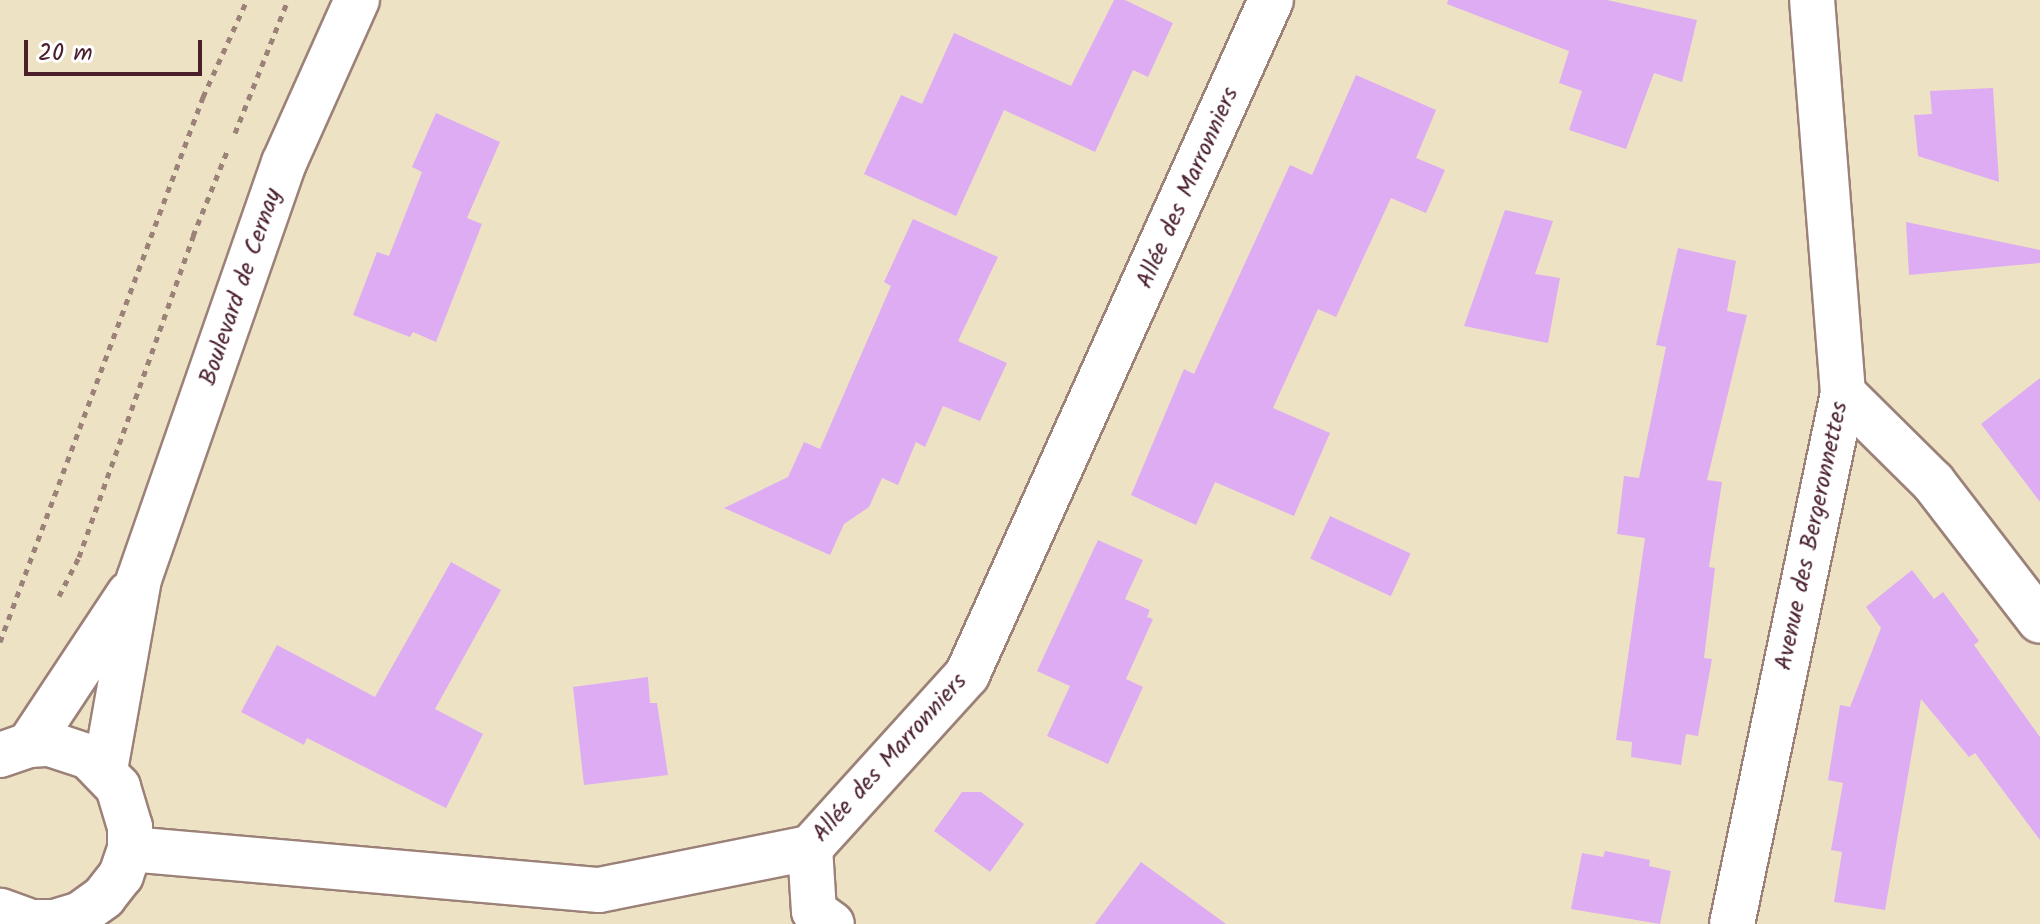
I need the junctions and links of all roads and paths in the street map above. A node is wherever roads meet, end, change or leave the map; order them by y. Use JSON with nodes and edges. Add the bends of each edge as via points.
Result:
{"nodes":[{"id":1,"x":247,"y":0,"type":"edge"},
{"id":2,"x":288,"y":0,"type":"edge"},
{"id":3,"x":357,"y":0,"type":"edge"},
{"id":4,"x":1271,"y":0,"type":"edge"},
{"id":5,"x":1812,"y":0,"type":"edge"},
{"id":6,"x":1843,"y":393,"type":"junction"},
{"id":7,"x":139,"y":579,"type":"junction"},
{"id":8,"x":58,"y":598,"type":"dead end"},
{"id":9,"x":2040,"y":621,"type":"edge"},
{"id":10,"x":0,"y":642,"type":"edge"},
{"id":11,"x":15,"y":750,"type":"edge"},
{"id":12,"x":105,"y":770,"type":"junction"},
{"id":13,"x":810,"y":848,"type":"junction"},
{"id":14,"x":130,"y":849,"type":"junction"},
{"id":15,"x":0,"y":911,"type":"edge"},
{"id":16,"x":818,"y":920,"type":"edge"},
{"id":17,"x":54,"y":923,"type":"edge"},
{"id":18,"x":1732,"y":924,"type":"edge"}],
"edges":[{"from":1,"to":10,"type":"path","via":[[203,97]]},
{"from":2,"to":8,"type":"path","via":[[193,236],[79,557]]},
{"from":3,"to":7,"type":"street","name":"Boulevard de Cernay","via":[[284,163]]},
{"from":4,"to":13,"type":"street","name":"Allée des Marronniers","via":[[967,675]]},
{"from":5,"to":6,"type":"street","name":"Avenue des Bergeronnettes"},
{"from":6,"to":9,"type":"street","via":[[1933,482]]},
{"from":6,"to":18,"type":"street","name":"Avenue des Bergeronnettes"},
{"from":7,"to":11,"type":"street","name":"Boulevard de Cernay"},
{"from":7,"to":12,"type":"street","name":"Boulevard de Cernay"},
{"from":11,"to":12,"type":"street","via":[[70,749]]},
{"from":12,"to":14,"type":"street","via":[[127,807]]},
{"from":13,"to":14,"type":"street","name":"Allée des Marronniers","via":[[599,890]]},
{"from":13,"to":16,"type":"street"},
{"from":14,"to":17,"type":"street","via":[[121,875],[104,897],[81,914]]},
{"from":15,"to":17,"type":"street","via":[[31,922]]}]}
